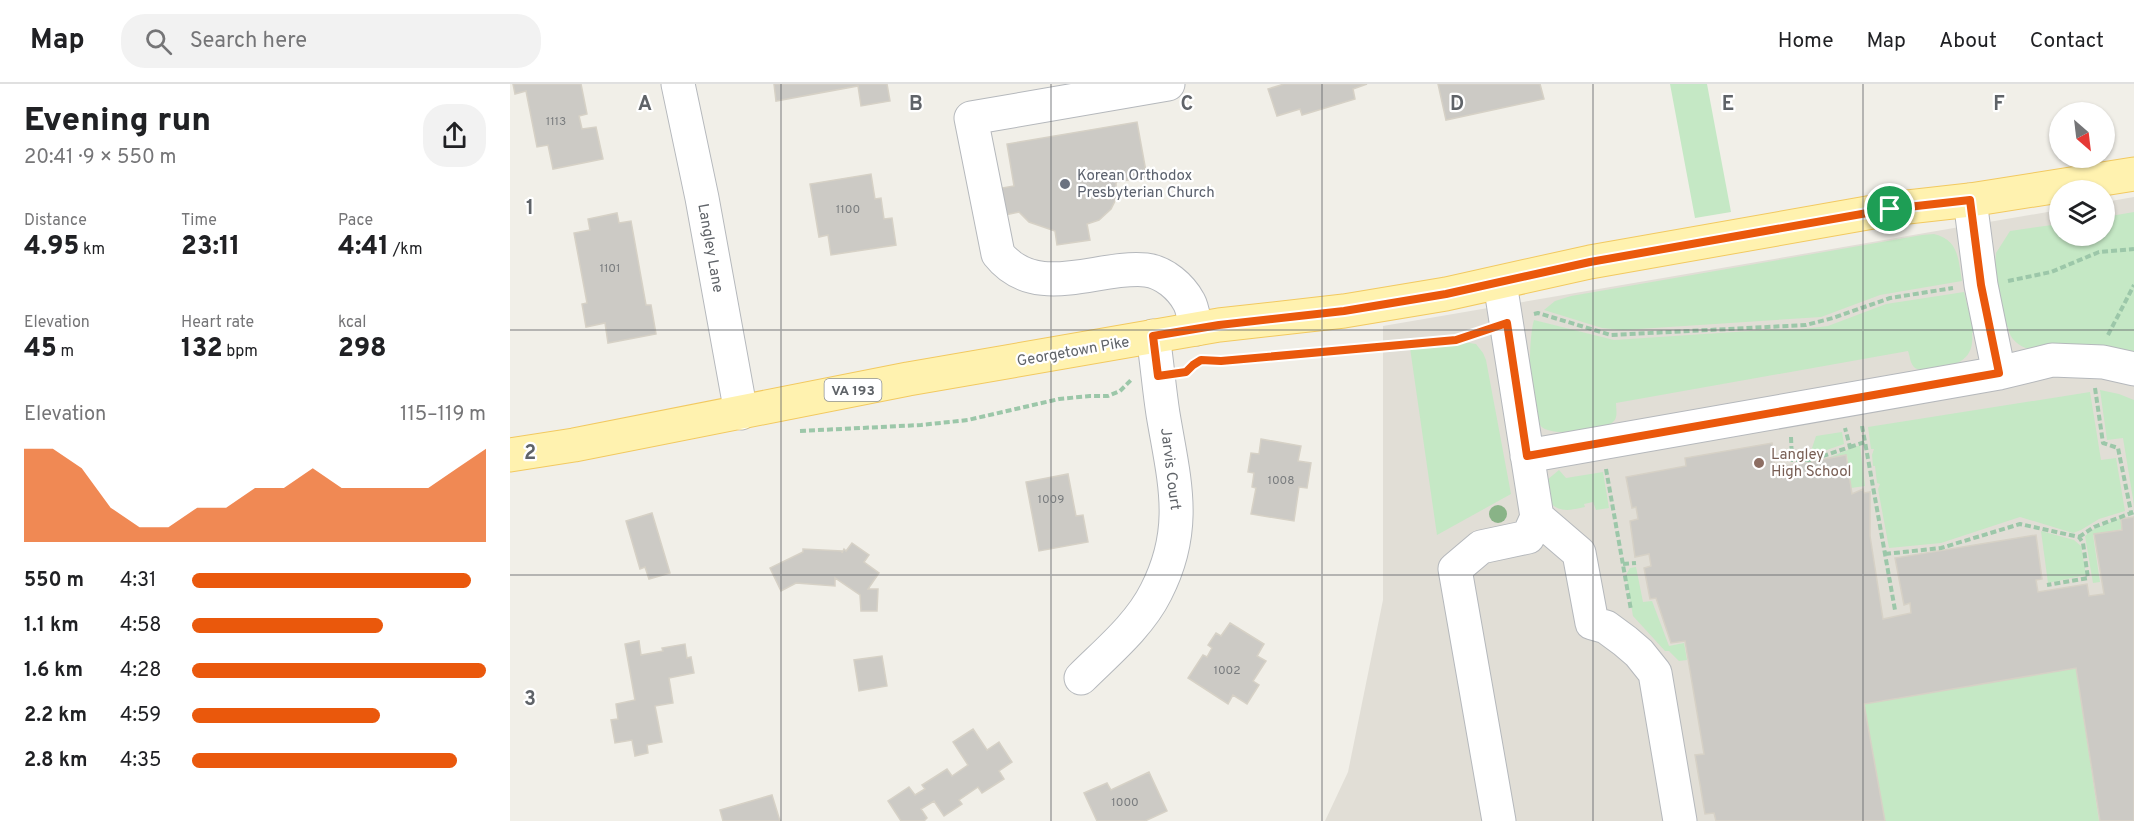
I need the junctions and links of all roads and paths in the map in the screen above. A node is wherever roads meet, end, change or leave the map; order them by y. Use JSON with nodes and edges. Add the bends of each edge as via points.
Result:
{"nodes":[{"id":1,"x":678,"y":84,"type":"edge"},
{"id":2,"x":1168,"y":84,"type":"edge"},
{"id":3,"x":2134,"y":174,"type":"edge"},
{"id":4,"x":1970,"y":200,"type":"junction"},
{"id":5,"x":2134,"y":249,"type":"edge"},
{"id":6,"x":1500,"y":284,"type":"junction"},
{"id":7,"x":1981,"y":285,"type":"junction"},
{"id":8,"x":2134,"y":285,"type":"edge"},
{"id":9,"x":1507,"y":323,"type":"junction"},
{"id":10,"x":1196,"y":329,"type":"junction"},
{"id":11,"x":1153,"y":336,"type":"junction"},
{"id":12,"x":2111,"y":372,"type":"edge"},
{"id":13,"x":1999,"y":373,"type":"junction"},
{"id":14,"x":1158,"y":376,"type":"junction"},
{"id":15,"x":741,"y":413,"type":"junction"},
{"id":16,"x":1862,"y":422,"type":"dead end"},
{"id":17,"x":1844,"y":425,"type":"dead end"},
{"id":18,"x":790,"y":430,"type":"dead end"},
{"id":19,"x":1791,"y":432,"type":"dead end"},
{"id":20,"x":1865,"y":442,"type":"junction"},
{"id":21,"x":1851,"y":447,"type":"junction"},
{"id":22,"x":510,"y":455,"type":"edge"},
{"id":23,"x":1527,"y":456,"type":"junction"},
{"id":24,"x":1606,"y":465,"type":"dead end"},
{"id":25,"x":2132,"y":512,"type":"edge"},
{"id":26,"x":1536,"y":517,"type":"junction"},
{"id":27,"x":2079,"y":537,"type":"junction"},
{"id":28,"x":1885,"y":554,"type":"junction"},
{"id":29,"x":1636,"y":563,"type":"dead end"},
{"id":30,"x":1623,"y":564,"type":"junction"},
{"id":31,"x":2047,"y":585,"type":"dead end"},
{"id":32,"x":1895,"y":610,"type":"dead end"},
{"id":33,"x":1632,"y":621,"type":"dead end"},
{"id":34,"x":1081,"y":678,"type":"dead end"},
{"id":35,"x":1499,"y":821,"type":"edge"},
{"id":36,"x":1680,"y":821,"type":"edge"}],
"edges":[{"from":1,"to":15,"type":"street","name":"Langley Lane"},
{"from":2,"to":10,"type":"street","via":[[971,118],[998,254],[1006,264],[1032,276],[1072,279],[1148,270],[1174,282],[1190,303]]},
{"from":3,"to":4,"type":"main road","name":"Georgetown Pike","number":"VA 193"},
{"from":4,"to":6,"type":"main road","name":"Georgetown Pike","number":"VA 193","via":[[1890,209],[1590,262]]},
{"from":4,"to":7,"type":"street"},
{"from":5,"to":7,"type":"path","via":[[2099,252],[2032,278]]},
{"from":6,"to":9,"type":"street"},
{"from":6,"to":10,"type":"main road","name":"Georgetown Pike","number":"VA 193","via":[[1344,311]]},
{"from":7,"to":9,"type":"path","via":[[1890,298],[1806,325],[1611,335],[1538,313]]},
{"from":7,"to":13,"type":"street"},
{"from":8,"to":12,"type":"path","via":[[2103,348]]},
{"from":9,"to":14,"type":"path","via":[[1456,340],[1201,360],[1186,372]]},
{"from":9,"to":23,"type":"street"},
{"from":10,"to":11,"type":"main road","name":"Georgetown Pike","number":"VA 193"},
{"from":11,"to":14,"type":"street","name":"Jarvis Court"},
{"from":11,"to":15,"type":"main road","name":"Georgetown Pike","number":"VA 193"},
{"from":12,"to":13,"type":"street","via":[[2052,360]]},
{"from":12,"to":25,"type":"path","via":[[2103,443],[2118,448]]},
{"from":13,"to":23,"type":"street"},
{"from":14,"to":18,"type":"path","via":[[1130,381],[1108,396],[1059,399],[968,420],[844,430]]},
{"from":14,"to":34,"type":"street","name":"Jarvis Court","via":[[1177,495],[1176,534],[1169,564],[1156,594],[1123,637]]},
{"from":15,"to":22,"type":"main road","name":"Georgetown Pike","number":"VA 193"},
{"from":16,"to":20,"type":"path"},
{"from":17,"to":21,"type":"path"},
{"from":19,"to":21,"type":"path","via":[[1792,460],[1811,460]]},
{"from":20,"to":21,"type":"path"},
{"from":20,"to":28,"type":"path"},
{"from":23,"to":26,"type":"street"},
{"from":24,"to":30,"type":"path"},
{"from":25,"to":27,"type":"path"},
{"from":26,"to":35,"type":"street","via":[[1528,537],[1481,547],[1455,569]]},
{"from":26,"to":36,"type":"street","via":[[1579,553],[1592,623],[1606,627],[1626,641],[1655,674]]},
{"from":27,"to":28,"type":"path","via":[[2020,524],[1941,548]]},
{"from":27,"to":31,"type":"path","via":[[2088,578]]},
{"from":28,"to":32,"type":"path"},
{"from":29,"to":30,"type":"path"},
{"from":30,"to":33,"type":"path"}]}
